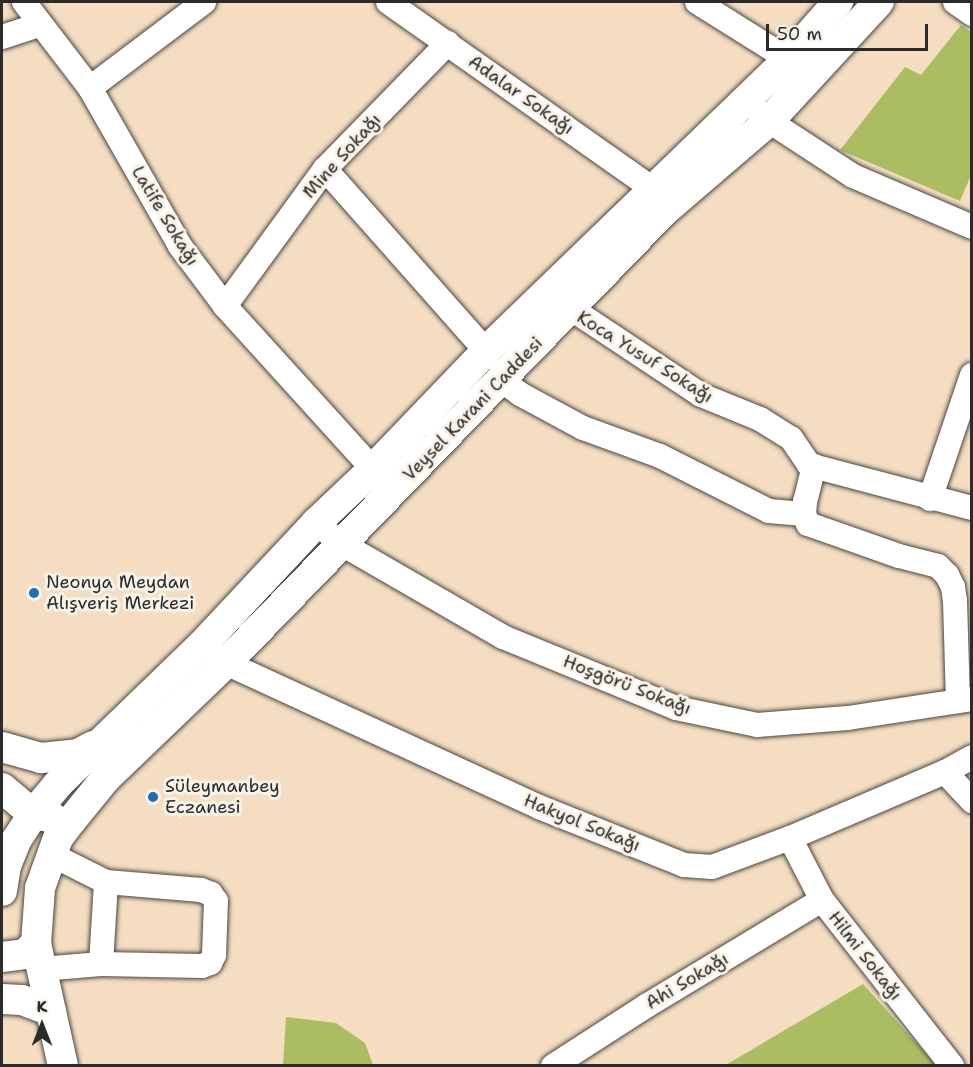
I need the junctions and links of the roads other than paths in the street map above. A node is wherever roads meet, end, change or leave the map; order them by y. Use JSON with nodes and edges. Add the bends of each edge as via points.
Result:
{"nodes":[{"id":1,"x":24,"y":2,"type":"edge"},
{"id":2,"x":204,"y":2,"type":"edge"},
{"id":3,"x":388,"y":2,"type":"edge"},
{"id":4,"x":697,"y":2,"type":"edge"},
{"id":5,"x":838,"y":2,"type":"edge"},
{"id":6,"x":879,"y":2,"type":"edge"},
{"id":7,"x":955,"y":2,"type":"edge"},
{"id":8,"x":972,"y":14,"type":"edge"},
{"id":9,"x":40,"y":25,"type":"junction"},
{"id":10,"x":2,"y":36,"type":"edge"},
{"id":11,"x":448,"y":43,"type":"junction"},
{"id":12,"x":788,"y":59,"type":"junction"},
{"id":13,"x":90,"y":88,"type":"junction"},
{"id":14,"x":745,"y":100,"type":"junction"},
{"id":15,"x":769,"y":121,"type":"junction"},
{"id":16,"x":325,"y":169,"type":"junction"},
{"id":17,"x":652,"y":189,"type":"junction"},
{"id":18,"x":972,"y":227,"type":"edge"},
{"id":19,"x":559,"y":302,"type":"junction"},
{"id":20,"x":225,"y":306,"type":"junction"},
{"id":21,"x":486,"y":351,"type":"junction"},
{"id":22,"x":972,"y":375,"type":"edge"},
{"id":23,"x":501,"y":380,"type":"junction"},
{"id":24,"x":814,"y":466,"type":"junction"},
{"id":25,"x":373,"y":469,"type":"junction"},
{"id":26,"x":930,"y":499,"type":"junction"},
{"id":27,"x":972,"y":508,"type":"edge"},
{"id":28,"x":804,"y":514,"type":"junction"},
{"id":29,"x":316,"y":523,"type":"junction"},
{"id":30,"x":342,"y":544,"type":"junction"},
{"id":31,"x":201,"y":646,"type":"junction"},
{"id":32,"x":226,"y":663,"type":"junction"},
{"id":33,"x":965,"y":700,"type":"edge"},
{"id":34,"x":101,"y":743,"type":"junction"},
{"id":35,"x":2,"y":748,"type":"edge"},
{"id":36,"x":972,"y":758,"type":"edge"},
{"id":37,"x":945,"y":772,"type":"junction"},
{"id":38,"x":57,"y":785,"type":"junction"},
{"id":39,"x":2,"y":788,"type":"edge"},
{"id":40,"x":972,"y":801,"type":"edge"},
{"id":41,"x":2,"y":811,"type":"edge"},
{"id":42,"x":33,"y":814,"type":"junction"},
{"id":43,"x":71,"y":821,"type":"junction"},
{"id":44,"x":790,"y":838,"type":"junction"},
{"id":45,"x":52,"y":855,"type":"junction"},
{"id":46,"x":4,"y":878,"type":"edge"},
{"id":47,"x":106,"y":882,"type":"junction"},
{"id":48,"x":822,"y":900,"type":"junction"},
{"id":49,"x":38,"y":956,"type":"junction"},
{"id":50,"x":2,"y":957,"type":"edge"},
{"id":51,"x":101,"y":964,"type":"junction"},
{"id":52,"x":2,"y":999,"type":"edge"},
{"id":53,"x":51,"y":1011,"type":"junction"},
{"id":54,"x":63,"y":1065,"type":"edge"},
{"id":55,"x":553,"y":1065,"type":"edge"},
{"id":56,"x":952,"y":1065,"type":"edge"}],
"edges":[{"from":1,"to":9,"type":"street","name":"Latife Sokağı"},
{"from":2,"to":13,"type":"street"},
{"from":3,"to":11,"type":"street","name":"Adalar Sokağı"},
{"from":4,"to":12,"type":"street"},
{"from":5,"to":12,"type":"main road","name":"Veysel Karani Caddesi"},
{"from":6,"to":15,"type":"main road","name":"Veysel Karani Caddesi"},
{"from":7,"to":8,"type":"street"},
{"from":9,"to":10,"type":"street"},
{"from":9,"to":13,"type":"street","name":"Latife Sokağı"},
{"from":11,"to":16,"type":"street","name":"Mine Sokağı"},
{"from":11,"to":17,"type":"street","name":"Adalar Sokağı"},
{"from":12,"to":14,"type":"main road","name":"Veysel Karani Caddesi"},
{"from":13,"to":20,"type":"street","name":"Latife Sokağı","via":[[180,246]]},
{"from":14,"to":15,"type":"street"},
{"from":14,"to":17,"type":"main road","name":"Veysel Karani Caddesi"},
{"from":15,"to":18,"type":"street","via":[[853,176]]},
{"from":15,"to":19,"type":"main road","name":"Veysel Karani Caddesi"},
{"from":16,"to":20,"type":"street","name":"Mine Sokağı"},
{"from":16,"to":21,"type":"street"},
{"from":17,"to":19,"type":"main road","name":"Veysel Karani Caddesi"},
{"from":19,"to":21,"type":"main road","name":"Veysel Karani Caddesi"},
{"from":19,"to":23,"type":"main road","name":"Veysel Karani Caddesi"},
{"from":19,"to":24,"type":"street","name":"Koca Yusuf Sokağı","via":[[701,395],[760,419],[791,438],[809,465]]},
{"from":20,"to":25,"type":"street","name":"Latife Sokağı"},
{"from":21,"to":25,"type":"main road","name":"Veysel Karani Caddesi"},
{"from":22,"to":26,"type":"street"},
{"from":23,"to":28,"type":"street","via":[[584,428],[660,456],[769,511]]},
{"from":23,"to":30,"type":"main road","name":"Veysel Karani Caddesi"},
{"from":24,"to":26,"type":"street"},
{"from":24,"to":28,"type":"street"},
{"from":25,"to":29,"type":"main road","name":"Veysel Karani Caddesi"},
{"from":26,"to":27,"type":"street"},
{"from":28,"to":33,"type":"street","via":[[814,527],[938,566],[947,575],[953,587]]},
{"from":29,"to":30,"type":"street","name":"Hoşgörü Sokağı"},
{"from":29,"to":31,"type":"main road","name":"Veysel Karani Caddesi"},
{"from":30,"to":32,"type":"main road","name":"Veysel Karani Caddesi"},
{"from":30,"to":33,"type":"street","name":"Hoşgörü Sokağı","via":[[503,637],[676,708],[757,725],[848,718]]},
{"from":31,"to":32,"type":"street","name":"Hakyol Sokağı"},
{"from":31,"to":34,"type":"main road","name":"Veysel Karani Caddesi"},
{"from":32,"to":43,"type":"main road","name":"Veysel Karani Caddesi","via":[[106,778]]},
{"from":32,"to":44,"type":"street","name":"Hakyol Sokağı","via":[[539,807],[684,865],[712,867]]},
{"from":34,"to":35,"type":"main road","via":[[78,753],[50,758]]},
{"from":34,"to":38,"type":"main road","name":"Veysel Karani Caddesi"},
{"from":35,"to":38,"type":"main road"},
{"from":36,"to":37,"type":"street","name":"Hakyol Sokağı"},
{"from":37,"to":40,"type":"street"},
{"from":37,"to":44,"type":"street","name":"Hakyol Sokağı"},
{"from":38,"to":42,"type":"main road","name":"Veysel Karani Caddesi"},
{"from":38,"to":43,"type":"main road"},
{"from":39,"to":42,"type":"main road"},
{"from":41,"to":46,"type":"main road","via":[[7,840]]},
{"from":42,"to":43,"type":"main road"},
{"from":42,"to":46,"type":"main road","name":"Veysel Karani Caddesi","via":[[17,839]]},
{"from":43,"to":45,"type":"main road","name":"Veysel Karani Caddesi","via":[[58,838]]},
{"from":44,"to":48,"type":"street","name":"Hilmi Sokağı"},
{"from":45,"to":47,"type":"street"},
{"from":45,"to":49,"type":"main road","name":"Veysel Karani Caddesi","via":[[40,888]]},
{"from":47,"to":51,"type":"street"},
{"from":47,"to":51,"type":"street","via":[[211,894],[216,901],[214,955],[210,963],[202,966]]},
{"from":48,"to":55,"type":"street","name":"Ahi Sokağı"},
{"from":48,"to":56,"type":"street","name":"Hilmi Sokağı"},
{"from":49,"to":50,"type":"main road"},
{"from":49,"to":51,"type":"street"},
{"from":49,"to":53,"type":"main road","name":"Veysel Karani Caddesi"},
{"from":52,"to":53,"type":"main road","via":[[22,1000]]},
{"from":53,"to":54,"type":"main road","name":"Veysel Karani Caddesi"}]}
